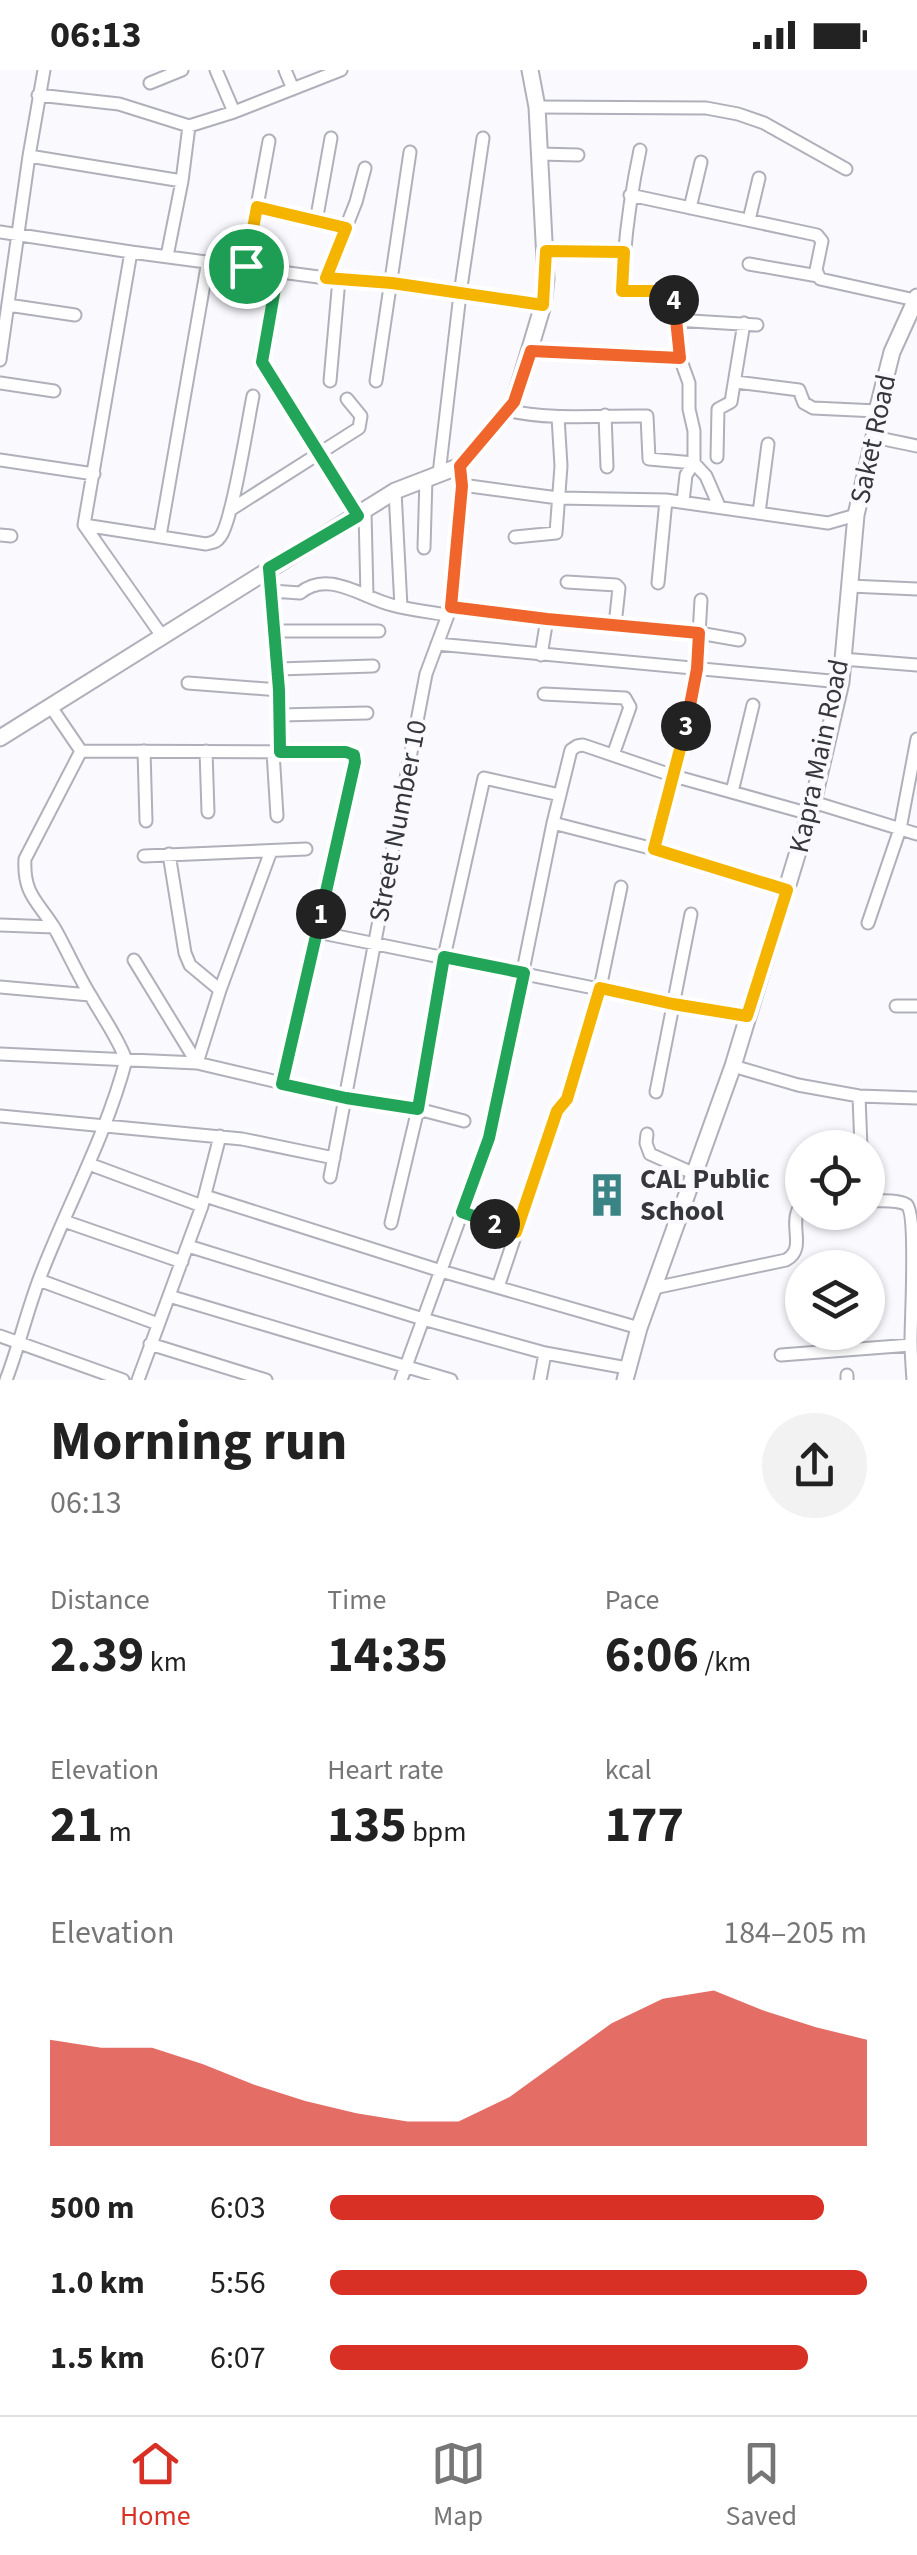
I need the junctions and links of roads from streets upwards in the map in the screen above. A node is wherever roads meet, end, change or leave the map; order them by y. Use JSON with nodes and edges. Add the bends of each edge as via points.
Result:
{"nodes":[{"id":1,"x":44,"y":70,"type":"edge"},
{"id":2,"x":182,"y":70,"type":"edge"},
{"id":3,"x":216,"y":70,"type":"edge"},
{"id":4,"x":284,"y":70,"type":"edge"},
{"id":5,"x":341,"y":70,"type":"edge"},
{"id":6,"x":530,"y":70,"type":"edge"},
{"id":7,"x":150,"y":84,"type":"dead end"},
{"id":8,"x":293,"y":89,"type":"junction"},
{"id":9,"x":38,"y":95,"type":"junction"},
{"id":10,"x":537,"y":107,"type":"junction"},
{"id":11,"x":234,"y":112,"type":"junction"},
{"id":12,"x":195,"y":125,"type":"junction"},
{"id":13,"x":332,"y":138,"type":"dead end"},
{"id":14,"x":484,"y":138,"type":"dead end"},
{"id":15,"x":269,"y":140,"type":"dead end"},
{"id":16,"x":640,"y":150,"type":"dead end"},
{"id":17,"x":410,"y":152,"type":"dead end"},
{"id":18,"x":540,"y":154,"type":"junction"},
{"id":19,"x":578,"y":155,"type":"dead end"},
{"id":20,"x":29,"y":156,"type":"junction"},
{"id":21,"x":701,"y":162,"type":"dead end"},
{"id":22,"x":365,"y":168,"type":"dead end"},
{"id":23,"x":846,"y":169,"type":"dead end"},
{"id":24,"x":760,"y":178,"type":"dead end"},
{"id":25,"x":182,"y":181,"type":"junction"},
{"id":26,"x":630,"y":195,"type":"junction"},
{"id":27,"x":257,"y":207,"type":"junction"},
{"id":28,"x":690,"y":208,"type":"junction"},
{"id":29,"x":749,"y":220,"type":"junction"},
{"id":30,"x":318,"y":221,"type":"junction"},
{"id":31,"x":346,"y":228,"type":"junction"},
{"id":32,"x":0,"y":232,"type":"edge"},
{"id":33,"x":18,"y":235,"type":"junction"},
{"id":34,"x":546,"y":251,"type":"junction"},
{"id":35,"x":131,"y":252,"type":"junction"},
{"id":36,"x":624,"y":252,"type":"junction"},
{"id":37,"x":167,"y":256,"type":"junction"},
{"id":38,"x":208,"y":261,"type":"junction"},
{"id":39,"x":749,"y":264,"type":"dead end"},
{"id":40,"x":246,"y":266,"type":"junction"},
{"id":41,"x":278,"y":271,"type":"junction"},
{"id":42,"x":818,"y":276,"type":"junction"},
{"id":43,"x":332,"y":278,"type":"junction"},
{"id":44,"x":392,"y":283,"type":"junction"},
{"id":45,"x":460,"y":294,"type":"junction"},
{"id":46,"x":916,"y":298,"type":"edge"},
{"id":47,"x":8,"y":305,"type":"junction"},
{"id":48,"x":543,"y":305,"type":"junction"},
{"id":49,"x":74,"y":314,"type":"dead end"},
{"id":50,"x":675,"y":320,"type":"junction"},
{"id":51,"x":531,"y":351,"type":"junction"},
{"id":52,"x":680,"y":358,"type":"junction"},
{"id":53,"x":0,"y":360,"type":"edge"},
{"id":54,"x":376,"y":381,"type":"dead end"},
{"id":55,"x":330,"y":382,"type":"dead end"},
{"id":56,"x":736,"y":382,"type":"junction"},
{"id":57,"x":0,"y":383,"type":"edge"},
{"id":58,"x":54,"y":392,"type":"dead end"},
{"id":59,"x":253,"y":396,"type":"dead end"},
{"id":60,"x":347,"y":399,"type":"dead end"},
{"id":61,"x":506,"y":410,"type":"junction"},
{"id":62,"x":877,"y":412,"type":"junction"},
{"id":63,"x":605,"y":415,"type":"junction"},
{"id":64,"x":558,"y":417,"type":"junction"},
{"id":65,"x":874,"y":438,"type":"junction"},
{"id":66,"x":768,"y":444,"type":"dead end"},
{"id":67,"x":917,"y":446,"type":"edge"},
{"id":68,"x":319,"y":454,"type":"junction"},
{"id":69,"x":717,"y":457,"type":"dead end"},
{"id":70,"x":0,"y":460,"type":"edge"},
{"id":71,"x":694,"y":464,"type":"junction"},
{"id":72,"x":460,"y":466,"type":"junction"},
{"id":73,"x":607,"y":467,"type":"dead end"},
{"id":74,"x":94,"y":474,"type":"junction"},
{"id":75,"x":433,"y":476,"type":"junction"},
{"id":76,"x":462,"y":486,"type":"junction"},
{"id":77,"x":395,"y":491,"type":"junction"},
{"id":78,"x":558,"y":498,"type":"junction"},
{"id":79,"x":666,"y":500,"type":"junction"},
{"id":80,"x":683,"y":502,"type":"junction"},
{"id":81,"x":719,"y":506,"type":"junction"},
{"id":82,"x":230,"y":510,"type":"junction"},
{"id":83,"x":759,"y":513,"type":"junction"},
{"id":84,"x":361,"y":514,"type":"junction"},
{"id":85,"x":828,"y":522,"type":"junction"},
{"id":86,"x":84,"y":525,"type":"junction"},
{"id":87,"x":856,"y":528,"type":"junction"},
{"id":88,"x":160,"y":536,"type":"junction"},
{"id":89,"x":515,"y":537,"type":"dead end"},
{"id":90,"x":424,"y":548,"type":"dead end"},
{"id":91,"x":269,"y":568,"type":"junction"},
{"id":92,"x":566,"y":582,"type":"dead end"},
{"id":93,"x":658,"y":583,"type":"dead end"},
{"id":94,"x":850,"y":586,"type":"junction"},
{"id":95,"x":917,"y":589,"type":"edge"},
{"id":96,"x":272,"y":591,"type":"junction"},
{"id":97,"x":367,"y":596,"type":"junction"},
{"id":98,"x":701,"y":600,"type":"dead end"},
{"id":99,"x":400,"y":607,"type":"junction"},
{"id":100,"x":449,"y":611,"type":"junction"},
{"id":101,"x":547,"y":619,"type":"junction"},
{"id":102,"x":615,"y":625,"type":"junction"},
{"id":103,"x":276,"y":631,"type":"junction"},
{"id":104,"x":379,"y":631,"type":"dead end"},
{"id":105,"x":699,"y":633,"type":"junction"},
{"id":106,"x":162,"y":636,"type":"junction"},
{"id":107,"x":740,"y":640,"type":"dead end"},
{"id":108,"x":437,"y":644,"type":"junction"},
{"id":109,"x":542,"y":655,"type":"junction"},
{"id":110,"x":842,"y":659,"type":"junction"},
{"id":111,"x":917,"y":665,"type":"edge"},
{"id":112,"x":373,"y":666,"type":"dead end"},
{"id":113,"x":278,"y":669,"type":"junction"},
{"id":114,"x":697,"y":669,"type":"junction"},
{"id":115,"x":840,"y":682,"type":"junction"},
{"id":116,"x":188,"y":683,"type":"dead end"},
{"id":117,"x":279,"y":690,"type":"junction"},
{"id":118,"x":544,"y":694,"type":"dead end"},
{"id":119,"x":753,"y":705,"type":"dead end"},
{"id":120,"x":50,"y":707,"type":"junction"},
{"id":121,"x":367,"y":713,"type":"dead end"},
{"id":122,"x":280,"y":715,"type":"junction"},
{"id":123,"x":0,"y":735,"type":"edge"},
{"id":124,"x":917,"y":740,"type":"edge"},
{"id":125,"x":81,"y":751,"type":"junction"},
{"id":126,"x":144,"y":751,"type":"junction"},
{"id":127,"x":206,"y":752,"type":"junction"},
{"id":128,"x":276,"y":752,"type":"junction"},
{"id":129,"x":613,"y":756,"type":"junction"},
{"id":130,"x":674,"y":776,"type":"junction"},
{"id":131,"x":732,"y":792,"type":"junction"},
{"id":132,"x":560,"y":796,"type":"junction"},
{"id":133,"x":811,"y":808,"type":"junction"},
{"id":134,"x":208,"y":812,"type":"dead end"},
{"id":135,"x":277,"y":816,"type":"dead end"},
{"id":136,"x":146,"y":821,"type":"dead end"},
{"id":137,"x":553,"y":823,"type":"junction"},
{"id":138,"x":900,"y":828,"type":"junction"},
{"id":139,"x":917,"y":834,"type":"edge"},
{"id":140,"x":306,"y":849,"type":"dead end"},
{"id":141,"x":654,"y":849,"type":"junction"},
{"id":142,"x":271,"y":850,"type":"junction"},
{"id":143,"x":169,"y":854,"type":"junction"},
{"id":144,"x":144,"y":856,"type":"dead end"},
{"id":145,"x":620,"y":887,"type":"dead end"},
{"id":146,"x":787,"y":890,"type":"junction"},
{"id":147,"x":691,"y":914,"type":"dead end"},
{"id":148,"x":868,"y":922,"type":"dead end"},
{"id":149,"x":0,"y":925,"type":"edge"},
{"id":150,"x":54,"y":927,"type":"junction"},
{"id":151,"x":317,"y":932,"type":"junction"},
{"id":152,"x":374,"y":943,"type":"junction"},
{"id":153,"x":444,"y":957,"type":"junction"},
{"id":154,"x":134,"y":960,"type":"dead end"},
{"id":155,"x":524,"y":973,"type":"junction"},
{"id":156,"x":0,"y":986,"type":"edge"},
{"id":157,"x":600,"y":988,"type":"junction"},
{"id":158,"x":220,"y":990,"type":"junction"},
{"id":159,"x":90,"y":995,"type":"junction"},
{"id":160,"x":673,"y":1004,"type":"junction"},
{"id":161,"x":896,"y":1006,"type":"dead end"},
{"id":162,"x":917,"y":1006,"type":"edge"},
{"id":163,"x":747,"y":1016,"type":"junction"},
{"id":164,"x":0,"y":1054,"type":"edge"},
{"id":165,"x":126,"y":1060,"type":"junction"},
{"id":166,"x":198,"y":1063,"type":"junction"},
{"id":167,"x":734,"y":1066,"type":"junction"},
{"id":168,"x":282,"y":1084,"type":"junction"},
{"id":169,"x":656,"y":1092,"type":"dead end"},
{"id":170,"x":859,"y":1096,"type":"junction"},
{"id":171,"x":346,"y":1098,"type":"junction"},
{"id":172,"x":917,"y":1098,"type":"edge"},
{"id":173,"x":418,"y":1109,"type":"junction"},
{"id":174,"x":0,"y":1116,"type":"edge"},
{"id":175,"x":464,"y":1121,"type":"dead end"},
{"id":176,"x":106,"y":1126,"type":"junction"},
{"id":177,"x":860,"y":1130,"type":"edge"},
{"id":178,"x":647,"y":1134,"type":"dead end"},
{"id":179,"x":220,"y":1136,"type":"junction"},
{"id":180,"x":334,"y":1158,"type":"junction"},
{"id":181,"x":89,"y":1164,"type":"junction"},
{"id":182,"x":695,"y":1174,"type":"junction"},
{"id":183,"x":330,"y":1176,"type":"dead end"},
{"id":184,"x":203,"y":1201,"type":"junction"},
{"id":185,"x":885,"y":1202,"type":"edge"},
{"id":186,"x":462,"y":1212,"type":"junction"},
{"id":187,"x":64,"y":1221,"type":"junction"},
{"id":188,"x":391,"y":1223,"type":"dead end"},
{"id":189,"x":795,"y":1230,"type":"edge"},
{"id":190,"x":516,"y":1232,"type":"junction"},
{"id":191,"x":188,"y":1246,"type":"junction"},
{"id":192,"x":182,"y":1262,"type":"junction"},
{"id":193,"x":441,"y":1271,"type":"junction"},
{"id":194,"x":915,"y":1279,"type":"edge"},
{"id":195,"x":39,"y":1280,"type":"junction"},
{"id":196,"x":498,"y":1286,"type":"junction"},
{"id":197,"x":654,"y":1288,"type":"junction"},
{"id":198,"x":169,"y":1296,"type":"junction"},
{"id":199,"x":424,"y":1319,"type":"junction"},
{"id":200,"x":158,"y":1324,"type":"junction"},
{"id":201,"x":639,"y":1328,"type":"junction"},
{"id":202,"x":0,"y":1336,"type":"edge"},
{"id":203,"x":20,"y":1343,"type":"junction"},
{"id":204,"x":150,"y":1344,"type":"junction"},
{"id":205,"x":911,"y":1345,"type":"junction"},
{"id":206,"x":545,"y":1353,"type":"junction"},
{"id":207,"x":781,"y":1355,"type":"dead end"},
{"id":208,"x":403,"y":1374,"type":"edge"},
{"id":209,"x":626,"y":1374,"type":"edge"},
{"id":210,"x":6,"y":1380,"type":"edge"},
{"id":211,"x":123,"y":1380,"type":"edge"},
{"id":212,"x":138,"y":1380,"type":"edge"},
{"id":213,"x":266,"y":1380,"type":"edge"},
{"id":214,"x":451,"y":1380,"type":"edge"},
{"id":215,"x":540,"y":1380,"type":"edge"},
{"id":216,"x":913,"y":1380,"type":"edge"}],
"edges":[{"from":1,"to":9,"type":"street"},
{"from":2,"to":7,"type":"street"},
{"from":3,"to":11,"type":"street"},
{"from":4,"to":8,"type":"street"},
{"from":5,"to":8,"type":"street"},
{"from":6,"to":10,"type":"street"},
{"from":8,"to":11,"type":"street"},
{"from":9,"to":12,"type":"street","via":[[119,104]]},
{"from":9,"to":20,"type":"street"},
{"from":10,"to":18,"type":"street"},
{"from":10,"to":23,"type":"street","via":[[738,114]]},
{"from":11,"to":12,"type":"street"},
{"from":12,"to":25,"type":"street"},
{"from":13,"to":30,"type":"street"},
{"from":14,"to":45,"type":"street"},
{"from":15,"to":27,"type":"street"},
{"from":16,"to":26,"type":"street"},
{"from":17,"to":44,"type":"street"},
{"from":18,"to":19,"type":"street"},
{"from":18,"to":34,"type":"street"},
{"from":20,"to":25,"type":"street"},
{"from":20,"to":33,"type":"street"},
{"from":21,"to":28,"type":"street"},
{"from":22,"to":31,"type":"street"},
{"from":24,"to":29,"type":"street"},
{"from":25,"to":37,"type":"street"},
{"from":26,"to":28,"type":"street"},
{"from":26,"to":36,"type":"street"},
{"from":27,"to":30,"type":"street"},
{"from":27,"to":40,"type":"street"},
{"from":28,"to":29,"type":"street"},
{"from":29,"to":42,"type":"street","via":[[820,236]]},
{"from":30,"to":31,"type":"street"},
{"from":31,"to":43,"type":"street"},
{"from":32,"to":33,"type":"street"},
{"from":33,"to":35,"type":"street"},
{"from":33,"to":47,"type":"street"},
{"from":34,"to":36,"type":"street"},
{"from":34,"to":48,"type":"street"},
{"from":35,"to":37,"type":"street"},
{"from":35,"to":74,"type":"street"},
{"from":36,"to":50,"type":"street","via":[[622,291],[674,291]]},
{"from":37,"to":38,"type":"street"},
{"from":38,"to":40,"type":"street"},
{"from":38,"to":88,"type":"street"},
{"from":39,"to":42,"type":"street"},
{"from":40,"to":41,"type":"street"},
{"from":41,"to":43,"type":"street"},
{"from":41,"to":68,"type":"street","via":[[262,362]]},
{"from":42,"to":46,"type":"street"},
{"from":43,"to":44,"type":"street"},
{"from":43,"to":55,"type":"street"},
{"from":44,"to":45,"type":"street"},
{"from":44,"to":54,"type":"street"},
{"from":45,"to":48,"type":"street"},
{"from":45,"to":75,"type":"street"},
{"from":46,"to":62,"type":"street","name":"Saket Road","via":[[892,352]]},
{"from":47,"to":49,"type":"street"},
{"from":47,"to":53,"type":"street"},
{"from":48,"to":51,"type":"street"},
{"from":50,"to":52,"type":"street"},
{"from":50,"to":56,"type":"street","via":[[750,324]]},
{"from":51,"to":52,"type":"street"},
{"from":51,"to":61,"type":"street"},
{"from":52,"to":71,"type":"street","via":[[689,383]]},
{"from":56,"to":62,"type":"street","via":[[799,390],[813,408]]},
{"from":56,"to":69,"type":"street","via":[[731,402],[718,410]]},
{"from":57,"to":58,"type":"street"},
{"from":59,"to":82,"type":"street"},
{"from":60,"to":68,"type":"street","via":[[361,416],[358,428]]},
{"from":61,"to":64,"type":"street"},
{"from":61,"to":72,"type":"street"},
{"from":62,"to":65,"type":"street","name":"Saket Road"},
{"from":63,"to":64,"type":"street"},
{"from":63,"to":71,"type":"street","via":[[646,416],[648,460]]},
{"from":63,"to":73,"type":"street"},
{"from":64,"to":78,"type":"street"},
{"from":65,"to":67,"type":"street"},
{"from":65,"to":87,"type":"street","name":"Saket Road"},
{"from":66,"to":83,"type":"street"},
{"from":68,"to":82,"type":"street"},
{"from":68,"to":84,"type":"street"},
{"from":70,"to":74,"type":"street"},
{"from":71,"to":80,"type":"street"},
{"from":71,"to":81,"type":"street"},
{"from":72,"to":75,"type":"street"},
{"from":72,"to":76,"type":"street","name":"Street Number 10"},
{"from":74,"to":86,"type":"street"},
{"from":75,"to":77,"type":"street"},
{"from":75,"to":90,"type":"street"},
{"from":76,"to":78,"type":"street"},
{"from":76,"to":100,"type":"street","name":"Street Number 10"},
{"from":77,"to":84,"type":"street"},
{"from":77,"to":99,"type":"street"},
{"from":78,"to":79,"type":"street"},
{"from":78,"to":89,"type":"street","via":[[556,533]]},
{"from":79,"to":80,"type":"street"},
{"from":79,"to":93,"type":"street"},
{"from":80,"to":81,"type":"street"},
{"from":81,"to":83,"type":"street"},
{"from":82,"to":88,"type":"street","via":[[216,542]]},
{"from":83,"to":85,"type":"street"},
{"from":84,"to":91,"type":"street"},
{"from":84,"to":97,"type":"street"},
{"from":85,"to":87,"type":"street"},
{"from":85,"to":87,"type":"street"},
{"from":86,"to":88,"type":"street"},
{"from":86,"to":106,"type":"street"},
{"from":87,"to":94,"type":"street","name":"Kapra Main Road"},
{"from":91,"to":96,"type":"street"},
{"from":91,"to":106,"type":"street"},
{"from":92,"to":102,"type":"street","via":[[616,584]]},
{"from":94,"to":95,"type":"street"},
{"from":94,"to":110,"type":"street","name":"Kapra Main Road"},
{"from":96,"to":97,"type":"street","via":[[300,593],[320,584]]},
{"from":96,"to":103,"type":"street"},
{"from":97,"to":99,"type":"street"},
{"from":98,"to":105,"type":"street"},
{"from":99,"to":100,"type":"street"},
{"from":100,"to":101,"type":"street"},
{"from":100,"to":108,"type":"street","name":"Street Number 10"},
{"from":101,"to":102,"type":"street"},
{"from":101,"to":109,"type":"street"},
{"from":102,"to":105,"type":"street"},
{"from":103,"to":104,"type":"street"},
{"from":103,"to":113,"type":"street"},
{"from":105,"to":107,"type":"street"},
{"from":105,"to":114,"type":"street"},
{"from":106,"to":120,"type":"street"},
{"from":108,"to":109,"type":"street"},
{"from":108,"to":152,"type":"street","name":"Street Number 10"},
{"from":109,"to":114,"type":"street"},
{"from":110,"to":111,"type":"street"},
{"from":110,"to":115,"type":"street","name":"Kapra Main Road"},
{"from":112,"to":113,"type":"street"},
{"from":113,"to":117,"type":"street"},
{"from":114,"to":115,"type":"street"},
{"from":114,"to":130,"type":"street"},
{"from":115,"to":133,"type":"street","name":"Kapra Main Road"},
{"from":116,"to":117,"type":"street"},
{"from":117,"to":122,"type":"street"},
{"from":118,"to":129,"type":"street","via":[[625,698],[630,708]]},
{"from":119,"to":131,"type":"street"},
{"from":120,"to":123,"type":"street"},
{"from":120,"to":125,"type":"street"},
{"from":121,"to":122,"type":"street"},
{"from":122,"to":128,"type":"street"},
{"from":124,"to":138,"type":"street"},
{"from":125,"to":126,"type":"street"},
{"from":125,"to":150,"type":"street","via":[[25,859],[28,890]]},
{"from":126,"to":127,"type":"street"},
{"from":126,"to":136,"type":"street"},
{"from":127,"to":128,"type":"street"},
{"from":127,"to":134,"type":"street"},
{"from":128,"to":135,"type":"street"},
{"from":128,"to":151,"type":"street","via":[[354,755]]},
{"from":129,"to":130,"type":"street"},
{"from":129,"to":132,"type":"street","via":[[571,750]]},
{"from":130,"to":131,"type":"street"},
{"from":130,"to":141,"type":"street"},
{"from":131,"to":133,"type":"street"},
{"from":132,"to":137,"type":"street"},
{"from":132,"to":153,"type":"street","via":[[484,778]]},
{"from":133,"to":138,"type":"street"},
{"from":133,"to":146,"type":"street","name":"Kapra Main Road"},
{"from":137,"to":141,"type":"street"},
{"from":137,"to":155,"type":"street"},
{"from":138,"to":139,"type":"street"},
{"from":138,"to":148,"type":"street"},
{"from":140,"to":142,"type":"street"},
{"from":141,"to":146,"type":"street"},
{"from":142,"to":143,"type":"street"},
{"from":142,"to":158,"type":"street"},
{"from":143,"to":144,"type":"street"},
{"from":143,"to":158,"type":"street","via":[[185,953]]},
{"from":145,"to":157,"type":"street"},
{"from":146,"to":163,"type":"street","name":"Kapra Main Road"},
{"from":147,"to":160,"type":"street"},
{"from":149,"to":150,"type":"street"},
{"from":150,"to":159,"type":"street"},
{"from":151,"to":152,"type":"street"},
{"from":151,"to":168,"type":"street"},
{"from":152,"to":153,"type":"street"},
{"from":152,"to":171,"type":"street","name":"Street Number 10"},
{"from":153,"to":155,"type":"street"},
{"from":153,"to":173,"type":"street"},
{"from":154,"to":166,"type":"street"},
{"from":155,"to":157,"type":"street"},
{"from":155,"to":186,"type":"street","via":[[489,1138]]},
{"from":156,"to":159,"type":"street"},
{"from":157,"to":160,"type":"street"},
{"from":157,"to":190,"type":"street"},
{"from":158,"to":166,"type":"street"},
{"from":159,"to":165,"type":"street"},
{"from":160,"to":163,"type":"street"},
{"from":160,"to":169,"type":"street"},
{"from":161,"to":162,"type":"street"},
{"from":163,"to":167,"type":"street","name":"Kapra Main Road"},
{"from":164,"to":165,"type":"street"},
{"from":165,"to":166,"type":"street"},
{"from":165,"to":176,"type":"street"},
{"from":166,"to":168,"type":"street"},
{"from":167,"to":170,"type":"street"},
{"from":167,"to":182,"type":"street","name":"Kapra Main Road"},
{"from":168,"to":171,"type":"street"},
{"from":170,"to":172,"type":"street"},
{"from":170,"to":177,"type":"street"},
{"from":171,"to":173,"type":"street"},
{"from":171,"to":180,"type":"street","name":"Street Number 10"},
{"from":173,"to":175,"type":"street"},
{"from":173,"to":188,"type":"street"},
{"from":174,"to":176,"type":"street"},
{"from":176,"to":179,"type":"street"},
{"from":176,"to":181,"type":"street"},
{"from":178,"to":182,"type":"street","via":[[650,1154]]},
{"from":179,"to":180,"type":"street"},
{"from":179,"to":184,"type":"street"},
{"from":180,"to":183,"type":"street","name":"Street Number 10"},
{"from":181,"to":184,"type":"street"},
{"from":181,"to":187,"type":"street"},
{"from":182,"to":197,"type":"street","name":"Kapra Main Road"},
{"from":184,"to":191,"type":"street"},
{"from":184,"to":193,"type":"street"},
{"from":185,"to":194,"type":"street","via":[[901,1202],[912,1213]]},
{"from":186,"to":190,"type":"street"},
{"from":186,"to":193,"type":"street"},
{"from":187,"to":192,"type":"street"},
{"from":187,"to":195,"type":"street"},
{"from":189,"to":197,"type":"street","via":[[797,1249],[786,1260]]},
{"from":190,"to":196,"type":"street"},
{"from":191,"to":192,"type":"street"},
{"from":191,"to":199,"type":"street"},
{"from":192,"to":198,"type":"street"},
{"from":193,"to":196,"type":"street"},
{"from":193,"to":199,"type":"street"},
{"from":194,"to":205,"type":"street"},
{"from":195,"to":200,"type":"street"},
{"from":195,"to":203,"type":"street"},
{"from":196,"to":201,"type":"street"},
{"from":197,"to":201,"type":"street","name":"Kapra Main Road"},
{"from":198,"to":200,"type":"street"},
{"from":198,"to":208,"type":"street"},
{"from":199,"to":206,"type":"street"},
{"from":199,"to":208,"type":"street"},
{"from":200,"to":204,"type":"street"},
{"from":201,"to":209,"type":"street","name":"Kapra Main Road"},
{"from":202,"to":203,"type":"street"},
{"from":203,"to":210,"type":"street"},
{"from":203,"to":211,"type":"street"},
{"from":204,"to":212,"type":"street"},
{"from":204,"to":213,"type":"street"},
{"from":205,"to":207,"type":"street"},
{"from":205,"to":216,"type":"street"},
{"from":206,"to":209,"type":"street"},
{"from":206,"to":215,"type":"street"},
{"from":208,"to":214,"type":"street"}]}
